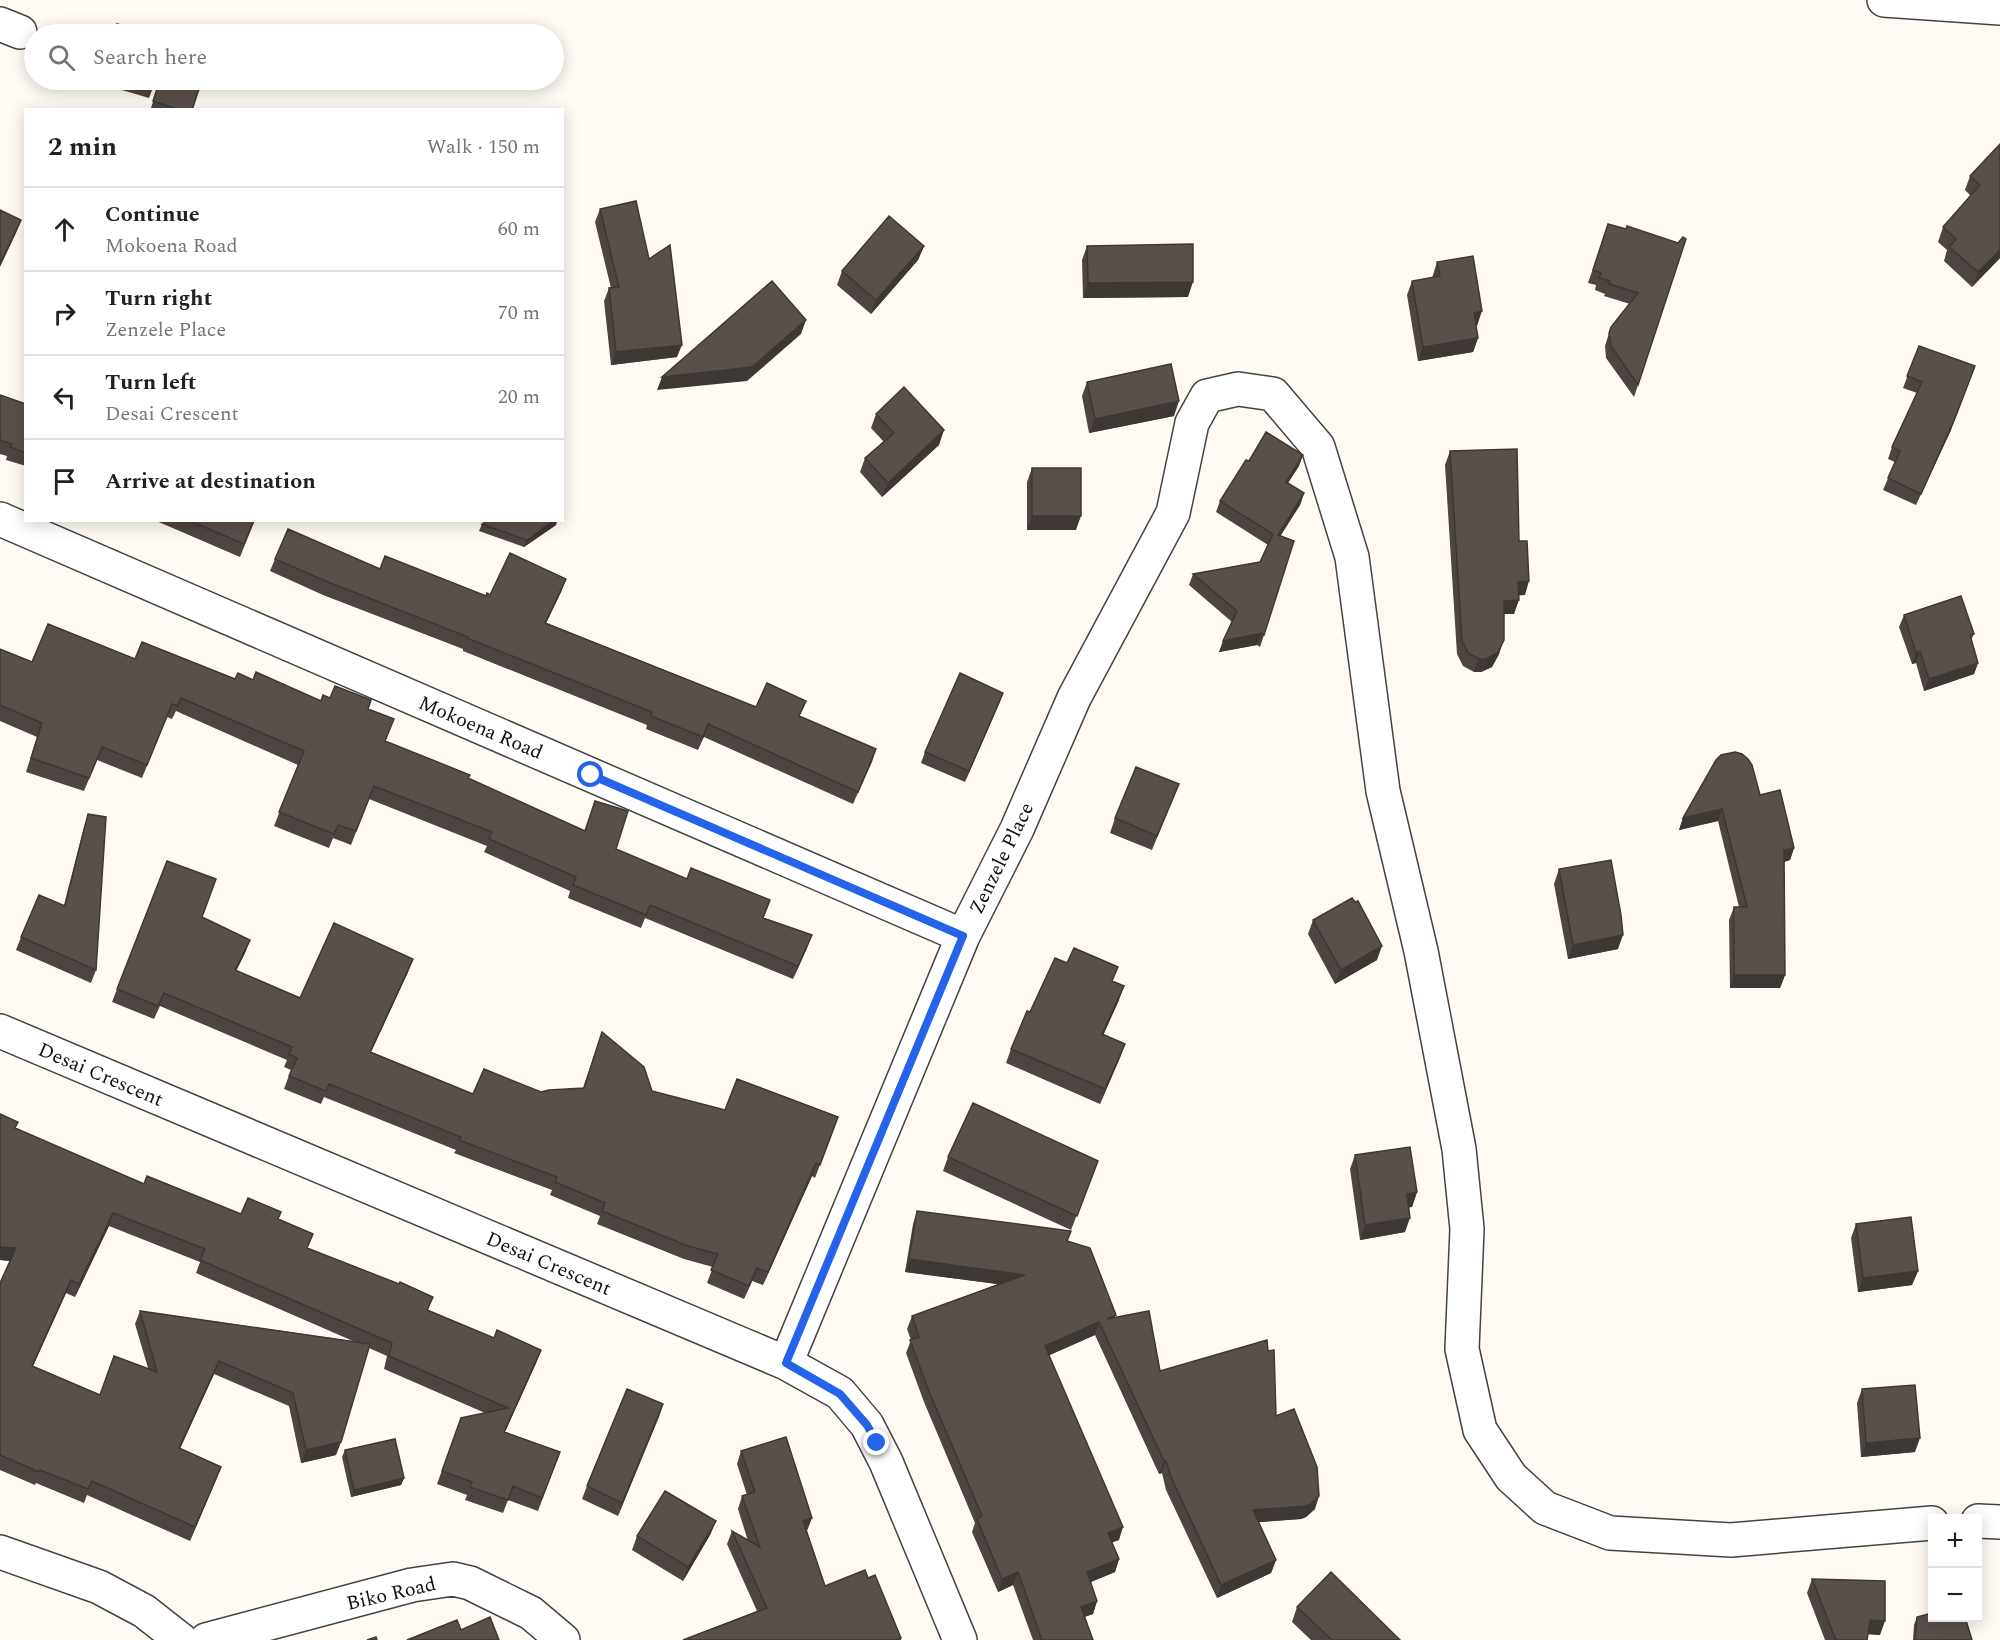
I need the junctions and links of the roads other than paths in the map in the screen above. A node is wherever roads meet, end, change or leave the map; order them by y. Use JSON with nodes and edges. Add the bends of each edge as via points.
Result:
{"nodes":[{"id":1,"x":1884,"y":0,"type":"edge"},
{"id":2,"x":2000,"y":8,"type":"edge"},
{"id":3,"x":0,"y":519,"type":"edge"},
{"id":4,"x":963,"y":936,"type":"junction"},
{"id":5,"x":0,"y":1031,"type":"edge"},
{"id":6,"x":786,"y":1363,"type":"junction"},
{"id":7,"x":1982,"y":1521,"type":"edge"},
{"id":8,"x":2000,"y":1522,"type":"edge"},
{"id":9,"x":1928,"y":1523,"type":"edge"},
{"id":10,"x":0,"y":1552,"type":"edge"},
{"id":11,"x":181,"y":1640,"type":"edge"},
{"id":12,"x":206,"y":1640,"type":"edge"},
{"id":13,"x":563,"y":1640,"type":"edge"},
{"id":14,"x":960,"y":1640,"type":"edge"}],
"edges":[{"from":1,"to":2,"type":"street"},
{"from":3,"to":4,"type":"street","name":"Mokoena Road"},
{"from":4,"to":6,"type":"street","name":"Zenzele Place"},
{"from":4,"to":9,"type":"street","name":"Zenzele Place","via":[[1017,829],[1074,698],[1173,513],[1192,423],[1208,396],[1238,390],[1272,394],[1318,447],[1352,557],[1383,791],[1421,951],[1459,1149],[1467,1229],[1462,1349],[1480,1430],[1511,1478],[1545,1508],[1610,1533],[1731,1540]]},
{"from":5,"to":6,"type":"street","name":"Desai Crescent"},
{"from":6,"to":14,"type":"street","name":"Desai Crescent","via":[[840,1394],[867,1425]]},
{"from":7,"to":8,"type":"street"},
{"from":10,"to":11,"type":"street","via":[[99,1587],[144,1611]]},
{"from":12,"to":13,"type":"street","name":"Biko Road","via":[[412,1585],[453,1579],[470,1583],[531,1613]]}]}
